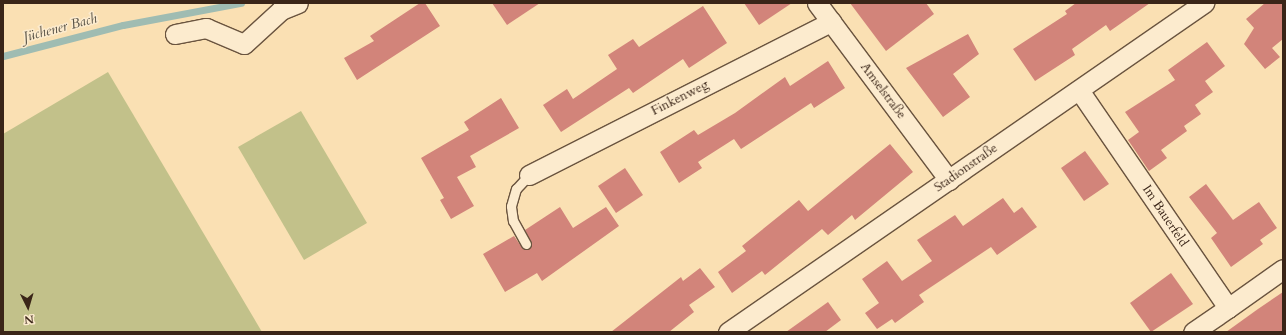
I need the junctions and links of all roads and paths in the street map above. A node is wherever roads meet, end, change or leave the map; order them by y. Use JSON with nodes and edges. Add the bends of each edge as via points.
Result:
{"nodes":[{"id":1,"x":298,"y":3,"type":"edge"},
{"id":2,"x":817,"y":3,"type":"edge"},
{"id":3,"x":1204,"y":3,"type":"edge"},
{"id":4,"x":832,"y":22,"type":"junction"},
{"id":5,"x":175,"y":34,"type":"dead end"},
{"id":6,"x":1079,"y":90,"type":"junction"},
{"id":7,"x":529,"y":175,"type":"joint"},
{"id":8,"x":949,"y":180,"type":"junction"},
{"id":9,"x":526,"y":244,"type":"dead end"},
{"id":10,"x":1283,"y":269,"type":"edge"},
{"id":11,"x":1228,"y":308,"type":"junction"},
{"id":12,"x":740,"y":329,"type":"edge"},
{"id":13,"x":1193,"y":332,"type":"edge"}],
"edges":[{"from":1,"to":5,"type":"street","via":[[281,10],[244,44],[206,28]]},
{"from":2,"to":4,"type":"street","name":"Amselstraße"},
{"from":3,"to":6,"type":"street","name":"Stadionstraße"},
{"from":4,"to":7,"type":"street","name":"Finkenweg"},
{"from":4,"to":8,"type":"street","name":"Amselstraße"},
{"from":6,"to":8,"type":"street","name":"Stadionstraße"},
{"from":6,"to":11,"type":"street","name":"Im Bauerfeld"},
{"from":7,"to":9,"type":"lane","via":[[516,189],[511,206],[513,221]]},
{"from":8,"to":12,"type":"street","name":"Stadionstraße"},
{"from":10,"to":11,"type":"street"},
{"from":11,"to":13,"type":"street"}]}
